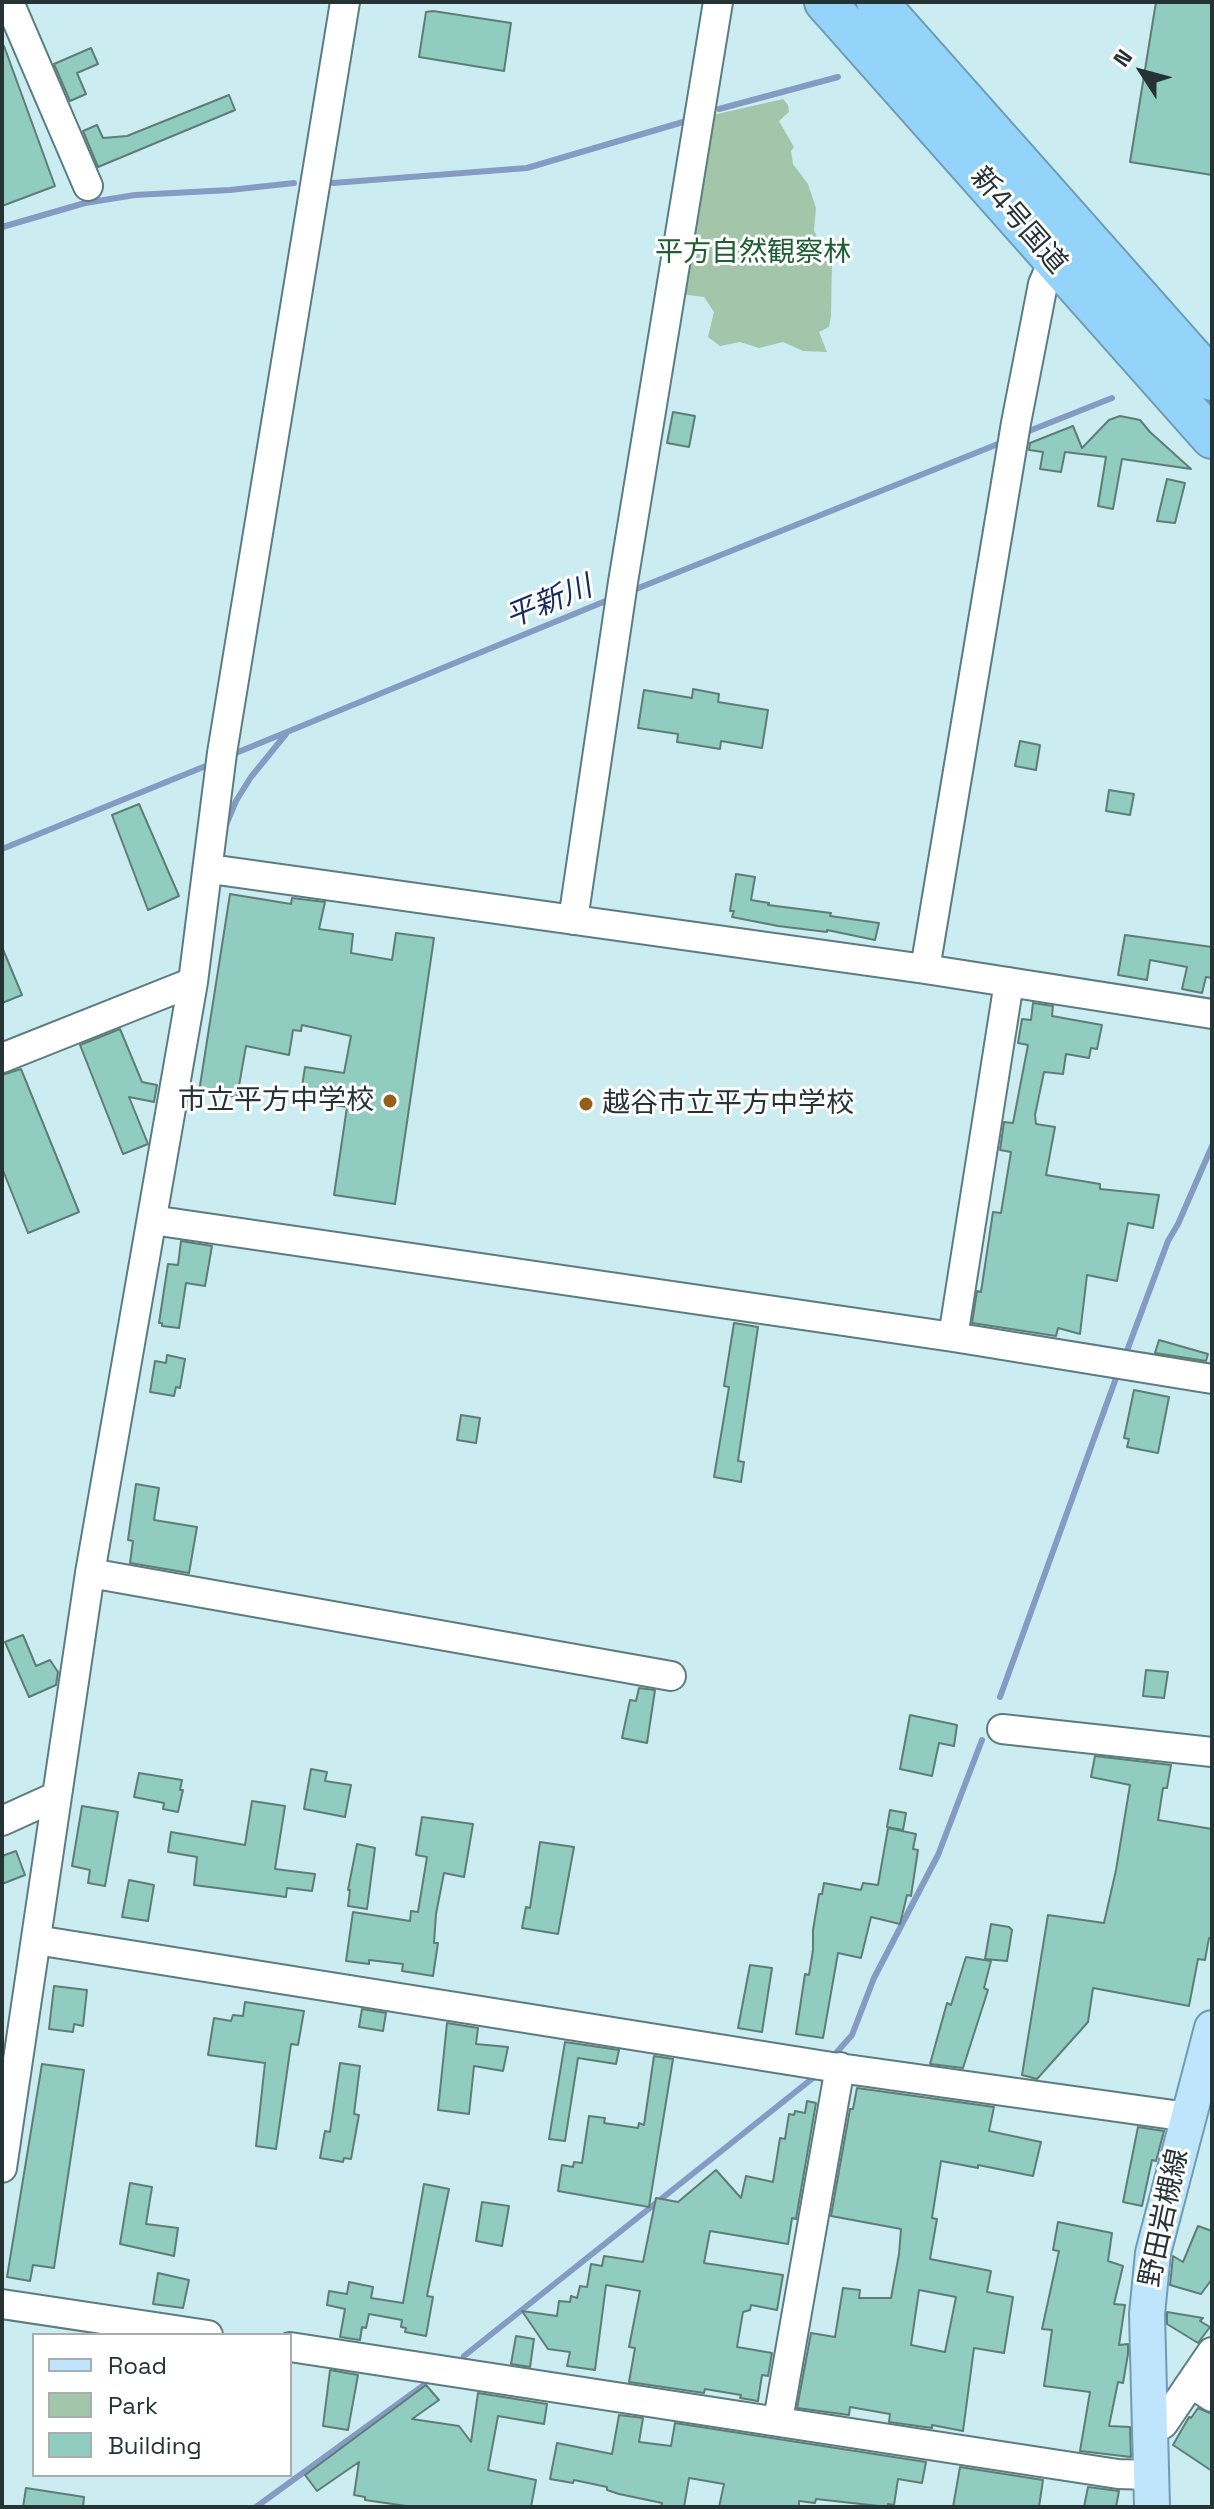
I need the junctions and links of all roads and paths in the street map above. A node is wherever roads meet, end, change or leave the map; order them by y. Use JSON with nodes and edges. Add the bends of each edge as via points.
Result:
{"nodes":[{"id":1,"x":9,"y":2,"type":"edge"},
{"id":2,"x":345,"y":2,"type":"edge"},
{"id":3,"x":718,"y":2,"type":"edge"},
{"id":4,"x":825,"y":2,"type":"edge"},
{"id":5,"x":877,"y":2,"type":"edge"},
{"id":6,"x":88,"y":186,"type":"dead end"},
{"id":7,"x":1053,"y":261,"type":"junction"},
{"id":8,"x":1212,"y":380,"type":"edge"},
{"id":9,"x":1212,"y":438,"type":"edge"},
{"id":10,"x":210,"y":869,"type":"junction"},
{"id":11,"x":573,"y":920,"type":"junction"},
{"id":12,"x":925,"y":969,"type":"junction"},
{"id":13,"x":193,"y":982,"type":"junction"},
{"id":14,"x":1009,"y":982,"type":"junction"},
{"id":15,"x":1212,"y":1014,"type":"edge"},
{"id":16,"x":2,"y":1058,"type":"edge"},
{"id":17,"x":152,"y":1220,"type":"junction"},
{"id":18,"x":953,"y":1337,"type":"junction"},
{"id":19,"x":1212,"y":1379,"type":"edge"},
{"id":20,"x":90,"y":1573,"type":"junction"},
{"id":21,"x":671,"y":1676,"type":"dead end"},
{"id":22,"x":1002,"y":1729,"type":"dead end"},
{"id":23,"x":1212,"y":1752,"type":"edge"},
{"id":24,"x":57,"y":1796,"type":"junction"},
{"id":25,"x":2,"y":1821,"type":"edge"},
{"id":26,"x":36,"y":1940,"type":"junction"},
{"id":27,"x":1212,"y":2028,"type":"edge"},
{"id":28,"x":840,"y":2067,"type":"junction"},
{"id":29,"x":1188,"y":2117,"type":"junction"},
{"id":30,"x":2,"y":2168,"type":"edge"},
{"id":31,"x":2,"y":2304,"type":"edge"},
{"id":32,"x":195,"y":2333,"type":"edge"},
{"id":33,"x":292,"y":2347,"type":"edge"},
{"id":34,"x":1212,"y":2352,"type":"edge"},
{"id":35,"x":1202,"y":2390,"type":"edge"},
{"id":36,"x":778,"y":2420,"type":"junction"},
{"id":37,"x":1149,"y":2431,"type":"junction"},
{"id":38,"x":1151,"y":2491,"type":"edge"}],
"edges":[{"from":1,"to":6,"type":"street"},
{"from":2,"to":10,"type":"street","via":[[221,764]]},
{"from":3,"to":11,"type":"street"},
{"from":4,"to":7,"type":"highway","name":"新4号国道"},
{"from":5,"to":8,"type":"highway","name":"新4号国道"},
{"from":7,"to":9,"type":"highway","name":"新4号国道"},
{"from":7,"to":12,"type":"street","via":[[1043,284],[1010,454]]},
{"from":10,"to":11,"type":"street"},
{"from":10,"to":13,"type":"street"},
{"from":11,"to":12,"type":"street"},
{"from":12,"to":14,"type":"street"},
{"from":13,"to":16,"type":"street"},
{"from":13,"to":17,"type":"street"},
{"from":14,"to":15,"type":"street"},
{"from":14,"to":18,"type":"street"},
{"from":17,"to":18,"type":"street"},
{"from":17,"to":20,"type":"street"},
{"from":18,"to":19,"type":"street"},
{"from":20,"to":21,"type":"street"},
{"from":20,"to":24,"type":"street"},
{"from":22,"to":23,"type":"street"},
{"from":24,"to":25,"type":"street"},
{"from":24,"to":26,"type":"street"},
{"from":26,"to":28,"type":"street"},
{"from":26,"to":30,"type":"street"},
{"from":27,"to":29,"type":"main road","name":"野田岩槻線"},
{"from":28,"to":29,"type":"street"},
{"from":28,"to":36,"type":"street"},
{"from":29,"to":37,"type":"main road","name":"野田岩槻線","via":[[1153,2253],[1147,2314]]},
{"from":31,"to":32,"type":"street"},
{"from":33,"to":36,"type":"street"},
{"from":34,"to":35,"type":"street"},
{"from":35,"to":37,"type":"street"},
{"from":36,"to":38,"type":"street","via":[[1118,2474]]},
{"from":37,"to":38,"type":"main road","name":"野田岩槻線"}]}
